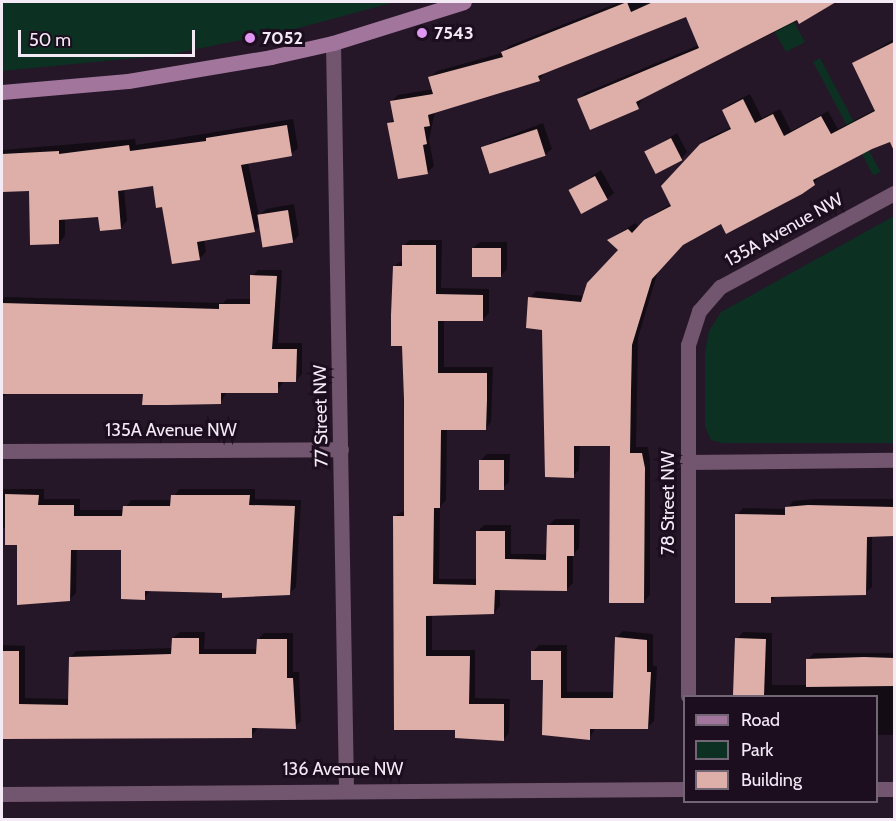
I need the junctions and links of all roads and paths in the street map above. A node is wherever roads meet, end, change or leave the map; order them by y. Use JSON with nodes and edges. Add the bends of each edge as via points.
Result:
{"nodes":[{"id":1,"x":464,"y":2,"type":"edge"},
{"id":2,"x":333,"y":43,"type":"junction"},
{"id":3,"x":2,"y":92,"type":"edge"},
{"id":4,"x":894,"y":193,"type":"edge"},
{"id":5,"x":699,"y":311,"type":"joint"},
{"id":6,"x":341,"y":449,"type":"junction"},
{"id":7,"x":2,"y":451,"type":"edge"},
{"id":8,"x":894,"y":460,"type":"edge"},
{"id":9,"x":687,"y":462,"type":"junction"},
{"id":10,"x":688,"y":695,"type":"edge"},
{"id":11,"x":345,"y":788,"type":"junction"},
{"id":12,"x":683,"y":789,"type":"edge"},
{"id":13,"x":878,"y":789,"type":"edge"},
{"id":14,"x":894,"y":789,"type":"edge"},
{"id":15,"x":2,"y":794,"type":"edge"}],
"edges":[{"from":1,"to":2,"type":"street"},
{"from":2,"to":3,"type":"street","via":[[197,71]]},
{"from":2,"to":6,"type":"street","name":"77 Street NW"},
{"from":4,"to":5,"type":"street","name":"135A Avenue NW","via":[[720,287]]},
{"from":5,"to":9,"type":"street","name":"78 Street NW","via":[[688,345]]},
{"from":6,"to":7,"type":"street","name":"135A Avenue NW"},
{"from":6,"to":11,"type":"street","name":"77 Street NW"},
{"from":8,"to":9,"type":"street"},
{"from":9,"to":10,"type":"street","name":"78 Street NW"},
{"from":11,"to":12,"type":"street","name":"136 Avenue NW"},
{"from":11,"to":15,"type":"street","name":"136 Avenue NW"},
{"from":13,"to":14,"type":"street"}]}
